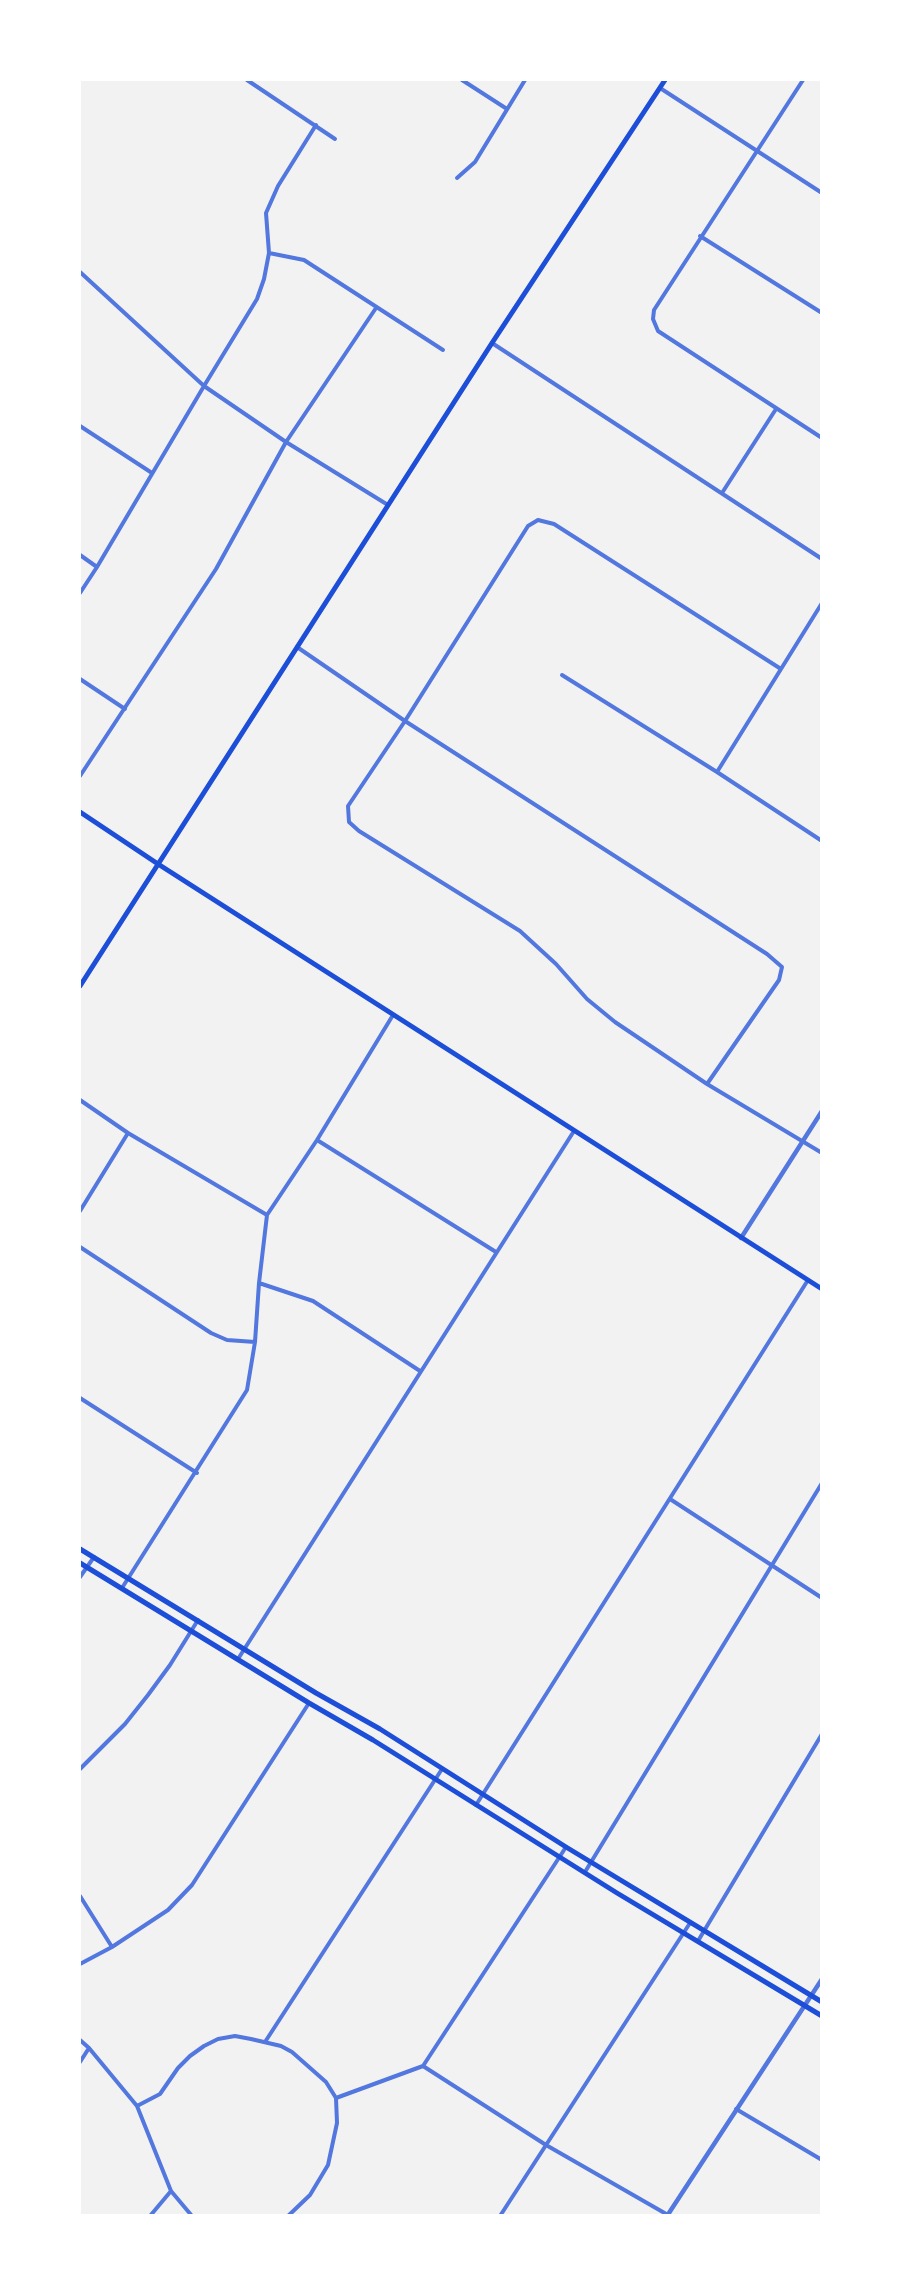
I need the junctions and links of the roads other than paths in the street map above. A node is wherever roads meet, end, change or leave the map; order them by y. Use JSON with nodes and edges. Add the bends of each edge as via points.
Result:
{"nodes":[{"id":1,"x":247,"y":80,"type":"edge"},
{"id":2,"x":462,"y":80,"type":"edge"},
{"id":3,"x":525,"y":80,"type":"edge"},
{"id":4,"x":665,"y":80,"type":"edge"},
{"id":5,"x":803,"y":80,"type":"edge"},
{"id":6,"x":660,"y":88,"type":"junction"},
{"id":7,"x":507,"y":109,"type":"junction"},
{"id":8,"x":316,"y":125,"type":"junction"},
{"id":9,"x":335,"y":140,"type":"dead end"},
{"id":10,"x":756,"y":151,"type":"junction"},
{"id":11,"x":458,"y":178,"type":"dead end"},
{"id":12,"x":822,"y":193,"type":"edge"},
{"id":13,"x":700,"y":236,"type":"junction"},
{"id":14,"x":269,"y":253,"type":"junction"},
{"id":15,"x":80,"y":272,"type":"edge"},
{"id":16,"x":376,"y":308,"type":"junction"},
{"id":17,"x":822,"y":313,"type":"edge"},
{"id":18,"x":492,"y":343,"type":"junction"},
{"id":19,"x":443,"y":350,"type":"dead end"},
{"id":20,"x":204,"y":386,"type":"junction"},
{"id":21,"x":776,"y":409,"type":"junction"},
{"id":22,"x":80,"y":426,"type":"edge"},
{"id":23,"x":822,"y":438,"type":"edge"},
{"id":24,"x":286,"y":442,"type":"junction"},
{"id":25,"x":152,"y":473,"type":"junction"},
{"id":26,"x":722,"y":494,"type":"junction"},
{"id":27,"x":389,"y":505,"type":"junction"},
{"id":28,"x":80,"y":555,"type":"edge"},
{"id":29,"x":822,"y":559,"type":"edge"},
{"id":30,"x":97,"y":567,"type":"junction"},
{"id":31,"x":80,"y":593,"type":"edge"},
{"id":32,"x":822,"y":603,"type":"edge"},
{"id":33,"x":297,"y":647,"type":"junction"},
{"id":34,"x":781,"y":669,"type":"junction"},
{"id":35,"x":562,"y":675,"type":"dead end"},
{"id":36,"x":80,"y":679,"type":"edge"},
{"id":37,"x":125,"y":709,"type":"junction"},
{"id":38,"x":405,"y":721,"type":"junction"},
{"id":39,"x":717,"y":772,"type":"junction"},
{"id":40,"x":80,"y":776,"type":"edge"},
{"id":41,"x":80,"y":812,"type":"edge"},
{"id":42,"x":822,"y":841,"type":"edge"},
{"id":43,"x":158,"y":864,"type":"junction"},
{"id":44,"x":80,"y":986,"type":"edge"},
{"id":45,"x":393,"y":1015,"type":"junction"},
{"id":46,"x":707,"y":1084,"type":"junction"},
{"id":47,"x":80,"y":1100,"type":"edge"},
{"id":48,"x":822,"y":1111,"type":"edge"},
{"id":49,"x":574,"y":1131,"type":"junction"},
{"id":50,"x":128,"y":1133,"type":"junction"},
{"id":51,"x":317,"y":1140,"type":"junction"},
{"id":52,"x":802,"y":1141,"type":"junction"},
{"id":53,"x":822,"y":1154,"type":"edge"},
{"id":54,"x":80,"y":1211,"type":"edge"},
{"id":55,"x":267,"y":1215,"type":"junction"},
{"id":56,"x":741,"y":1238,"type":"junction"},
{"id":57,"x":80,"y":1248,"type":"edge"},
{"id":58,"x":496,"y":1252,"type":"junction"},
{"id":59,"x":808,"y":1280,"type":"junction"},
{"id":60,"x":258,"y":1283,"type":"junction"},
{"id":61,"x":822,"y":1289,"type":"edge"},
{"id":62,"x":255,"y":1342,"type":"junction"},
{"id":63,"x":420,"y":1371,"type":"junction"},
{"id":64,"x":80,"y":1398,"type":"edge"},
{"id":65,"x":197,"y":1473,"type":"junction"},
{"id":66,"x":822,"y":1483,"type":"edge"},
{"id":67,"x":670,"y":1499,"type":"junction"},
{"id":68,"x":80,"y":1549,"type":"edge"},
{"id":69,"x":94,"y":1557,"type":"junction"},
{"id":70,"x":80,"y":1563,"type":"edge"},
{"id":71,"x":772,"y":1566,"type":"junction"},
{"id":72,"x":87,"y":1567,"type":"junction"},
{"id":73,"x":80,"y":1577,"type":"edge"},
{"id":74,"x":128,"y":1578,"type":"junction"},
{"id":75,"x":122,"y":1588,"type":"junction"},
{"id":76,"x":822,"y":1598,"type":"edge"},
{"id":77,"x":198,"y":1620,"type":"junction"},
{"id":78,"x":192,"y":1630,"type":"junction"},
{"id":79,"x":244,"y":1649,"type":"junction"},
{"id":80,"x":238,"y":1659,"type":"junction"},
{"id":81,"x":309,"y":1703,"type":"junction"},
{"id":82,"x":822,"y":1734,"type":"edge"},
{"id":83,"x":442,"y":1769,"type":"junction"},
{"id":84,"x":80,"y":1770,"type":"edge"},
{"id":85,"x":435,"y":1779,"type":"junction"},
{"id":86,"x":483,"y":1796,"type":"junction"},
{"id":87,"x":476,"y":1805,"type":"junction"},
{"id":88,"x":566,"y":1847,"type":"junction"},
{"id":89,"x":559,"y":1856,"type":"junction"},
{"id":90,"x":592,"y":1863,"type":"junction"},
{"id":91,"x":585,"y":1872,"type":"junction"},
{"id":92,"x":80,"y":1896,"type":"edge"},
{"id":93,"x":690,"y":1923,"type":"junction"},
{"id":94,"x":704,"y":1931,"type":"junction"},
{"id":95,"x":683,"y":1933,"type":"junction"},
{"id":96,"x":698,"y":1942,"type":"junction"},
{"id":97,"x":112,"y":1947,"type":"junction"},
{"id":98,"x":80,"y":1964,"type":"edge"},
{"id":99,"x":822,"y":1979,"type":"edge"},
{"id":100,"x":812,"y":1996,"type":"junction"},
{"id":101,"x":822,"y":2002,"type":"edge"},
{"id":102,"x":805,"y":2006,"type":"junction"},
{"id":103,"x":822,"y":2016,"type":"edge"},
{"id":104,"x":80,"y":2040,"type":"edge"},
{"id":105,"x":265,"y":2042,"type":"junction"},
{"id":106,"x":89,"y":2048,"type":"junction"},
{"id":107,"x":80,"y":2062,"type":"edge"},
{"id":108,"x":423,"y":2066,"type":"junction"},
{"id":109,"x":336,"y":2098,"type":"junction"},
{"id":110,"x":137,"y":2106,"type":"junction"},
{"id":111,"x":736,"y":2109,"type":"junction"},
{"id":112,"x":546,"y":2145,"type":"junction"},
{"id":113,"x":822,"y":2160,"type":"edge"},
{"id":114,"x":171,"y":2192,"type":"junction"},
{"id":115,"x":667,"y":2215,"type":"edge"},
{"id":116,"x":150,"y":2216,"type":"edge"},
{"id":117,"x":192,"y":2216,"type":"edge"},
{"id":118,"x":288,"y":2216,"type":"edge"},
{"id":119,"x":500,"y":2216,"type":"edge"}],
"edges":[{"from":1,"to":8,"type":"street"},
{"from":2,"to":7,"type":"street"},
{"from":3,"to":7,"type":"street"},
{"from":4,"to":6,"type":"main road"},
{"from":5,"to":10,"type":"street"},
{"from":6,"to":10,"type":"street"},
{"from":6,"to":18,"type":"main road"},
{"from":7,"to":11,"type":"street","via":[[475,162]]},
{"from":8,"to":9,"type":"street"},
{"from":8,"to":14,"type":"street","via":[[266,213]]},
{"from":10,"to":12,"type":"street"},
{"from":10,"to":13,"type":"street"},
{"from":13,"to":17,"type":"street"},
{"from":13,"to":21,"type":"street","via":[[654,310],[658,331]]},
{"from":14,"to":16,"type":"street","via":[[304,260]]},
{"from":14,"to":20,"type":"street","via":[[258,299]]},
{"from":15,"to":20,"type":"street"},
{"from":16,"to":19,"type":"street"},
{"from":16,"to":24,"type":"street"},
{"from":18,"to":26,"type":"street"},
{"from":18,"to":27,"type":"main road"},
{"from":20,"to":24,"type":"street"},
{"from":20,"to":25,"type":"street"},
{"from":21,"to":23,"type":"street"},
{"from":21,"to":26,"type":"street"},
{"from":22,"to":25,"type":"street"},
{"from":24,"to":27,"type":"street"},
{"from":24,"to":37,"type":"street","via":[[216,568]]},
{"from":25,"to":30,"type":"street"},
{"from":26,"to":29,"type":"street"},
{"from":27,"to":33,"type":"main road"},
{"from":28,"to":30,"type":"street"},
{"from":30,"to":31,"type":"street"},
{"from":32,"to":34,"type":"street"},
{"from":33,"to":38,"type":"street"},
{"from":33,"to":43,"type":"main road"},
{"from":34,"to":38,"type":"street","via":[[554,524],[538,520],[528,526]]},
{"from":34,"to":39,"type":"street"},
{"from":35,"to":39,"type":"street"},
{"from":36,"to":37,"type":"street"},
{"from":37,"to":40,"type":"street"},
{"from":38,"to":46,"type":"street","via":[[348,806],[349,822],[520,931],[615,1022]]},
{"from":38,"to":46,"type":"street","via":[[782,967],[779,980]]},
{"from":39,"to":42,"type":"street"},
{"from":41,"to":43,"type":"main road"},
{"from":43,"to":44,"type":"main road"},
{"from":43,"to":45,"type":"main road"},
{"from":45,"to":49,"type":"main road"},
{"from":45,"to":51,"type":"street"},
{"from":46,"to":52,"type":"street"},
{"from":47,"to":50,"type":"street"},
{"from":48,"to":52,"type":"street"},
{"from":49,"to":56,"type":"main road"},
{"from":49,"to":58,"type":"street"},
{"from":50,"to":54,"type":"street"},
{"from":50,"to":55,"type":"street"},
{"from":51,"to":55,"type":"street"},
{"from":51,"to":58,"type":"street"},
{"from":52,"to":53,"type":"street"},
{"from":52,"to":56,"type":"street"},
{"from":55,"to":60,"type":"street"},
{"from":56,"to":59,"type":"main road"},
{"from":57,"to":62,"type":"street","via":[[211,1333],[227,1340]]},
{"from":58,"to":63,"type":"street"},
{"from":59,"to":61,"type":"main road"},
{"from":59,"to":67,"type":"street"},
{"from":60,"to":62,"type":"street"},
{"from":60,"to":63,"type":"street","via":[[313,1301]]},
{"from":62,"to":65,"type":"street","via":[[247,1390]]},
{"from":63,"to":79,"type":"street"},
{"from":64,"to":65,"type":"street"},
{"from":65,"to":74,"type":"street"},
{"from":66,"to":71,"type":"street"},
{"from":67,"to":71,"type":"street"},
{"from":67,"to":86,"type":"street"},
{"from":68,"to":69,"type":"main road"},
{"from":69,"to":72,"type":"street"},
{"from":69,"to":74,"type":"main road"},
{"from":70,"to":72,"type":"main road"},
{"from":71,"to":76,"type":"street"},
{"from":71,"to":90,"type":"street"},
{"from":72,"to":73,"type":"street"},
{"from":72,"to":75,"type":"main road"},
{"from":74,"to":75,"type":"street"},
{"from":74,"to":77,"type":"main road"},
{"from":75,"to":78,"type":"main road"},
{"from":77,"to":78,"type":"street"},
{"from":77,"to":79,"type":"main road"},
{"from":78,"to":80,"type":"main road"},
{"from":78,"to":84,"type":"street","via":[[125,1724]]},
{"from":79,"to":80,"type":"street"},
{"from":79,"to":83,"type":"main road"},
{"from":80,"to":81,"type":"main road"},
{"from":81,"to":85,"type":"main road"},
{"from":81,"to":97,"type":"street","via":[[192,1885],[168,1910]]},
{"from":82,"to":94,"type":"street"},
{"from":83,"to":85,"type":"street"},
{"from":83,"to":86,"type":"main road"},
{"from":85,"to":87,"type":"main road"},
{"from":85,"to":105,"type":"street"},
{"from":86,"to":87,"type":"street"},
{"from":86,"to":88,"type":"main road"},
{"from":87,"to":89,"type":"main road"},
{"from":88,"to":89,"type":"street"},
{"from":88,"to":90,"type":"main road"},
{"from":89,"to":91,"type":"main road"},
{"from":89,"to":108,"type":"street"},
{"from":90,"to":91,"type":"street"},
{"from":90,"to":93,"type":"main road"},
{"from":91,"to":95,"type":"main road"},
{"from":92,"to":97,"type":"street"},
{"from":93,"to":94,"type":"main road"},
{"from":93,"to":95,"type":"street"},
{"from":94,"to":96,"type":"street"},
{"from":94,"to":100,"type":"main road"},
{"from":95,"to":96,"type":"main road"},
{"from":95,"to":112,"type":"street"},
{"from":96,"to":102,"type":"main road"},
{"from":97,"to":98,"type":"street"},
{"from":99,"to":100,"type":"street"},
{"from":100,"to":101,"type":"main road"},
{"from":100,"to":102,"type":"street"},
{"from":102,"to":103,"type":"main road"},
{"from":102,"to":111,"type":"street"},
{"from":104,"to":106,"type":"street"},
{"from":105,"to":109,"type":"street","via":[[281,2046],[302,2060],[326,2082]]},
{"from":105,"to":110,"type":"street","via":[[234,2036],[204,2046],[178,2068],[160,2094]]},
{"from":106,"to":107,"type":"street"},
{"from":106,"to":110,"type":"street"},
{"from":108,"to":109,"type":"street"},
{"from":108,"to":112,"type":"street"},
{"from":109,"to":118,"type":"street","via":[[337,2123],[328,2165],[310,2195]]},
{"from":110,"to":114,"type":"street"},
{"from":111,"to":113,"type":"street"},
{"from":111,"to":115,"type":"street"},
{"from":112,"to":115,"type":"street"},
{"from":112,"to":119,"type":"street"},
{"from":114,"to":116,"type":"street"},
{"from":114,"to":117,"type":"street"}]}
